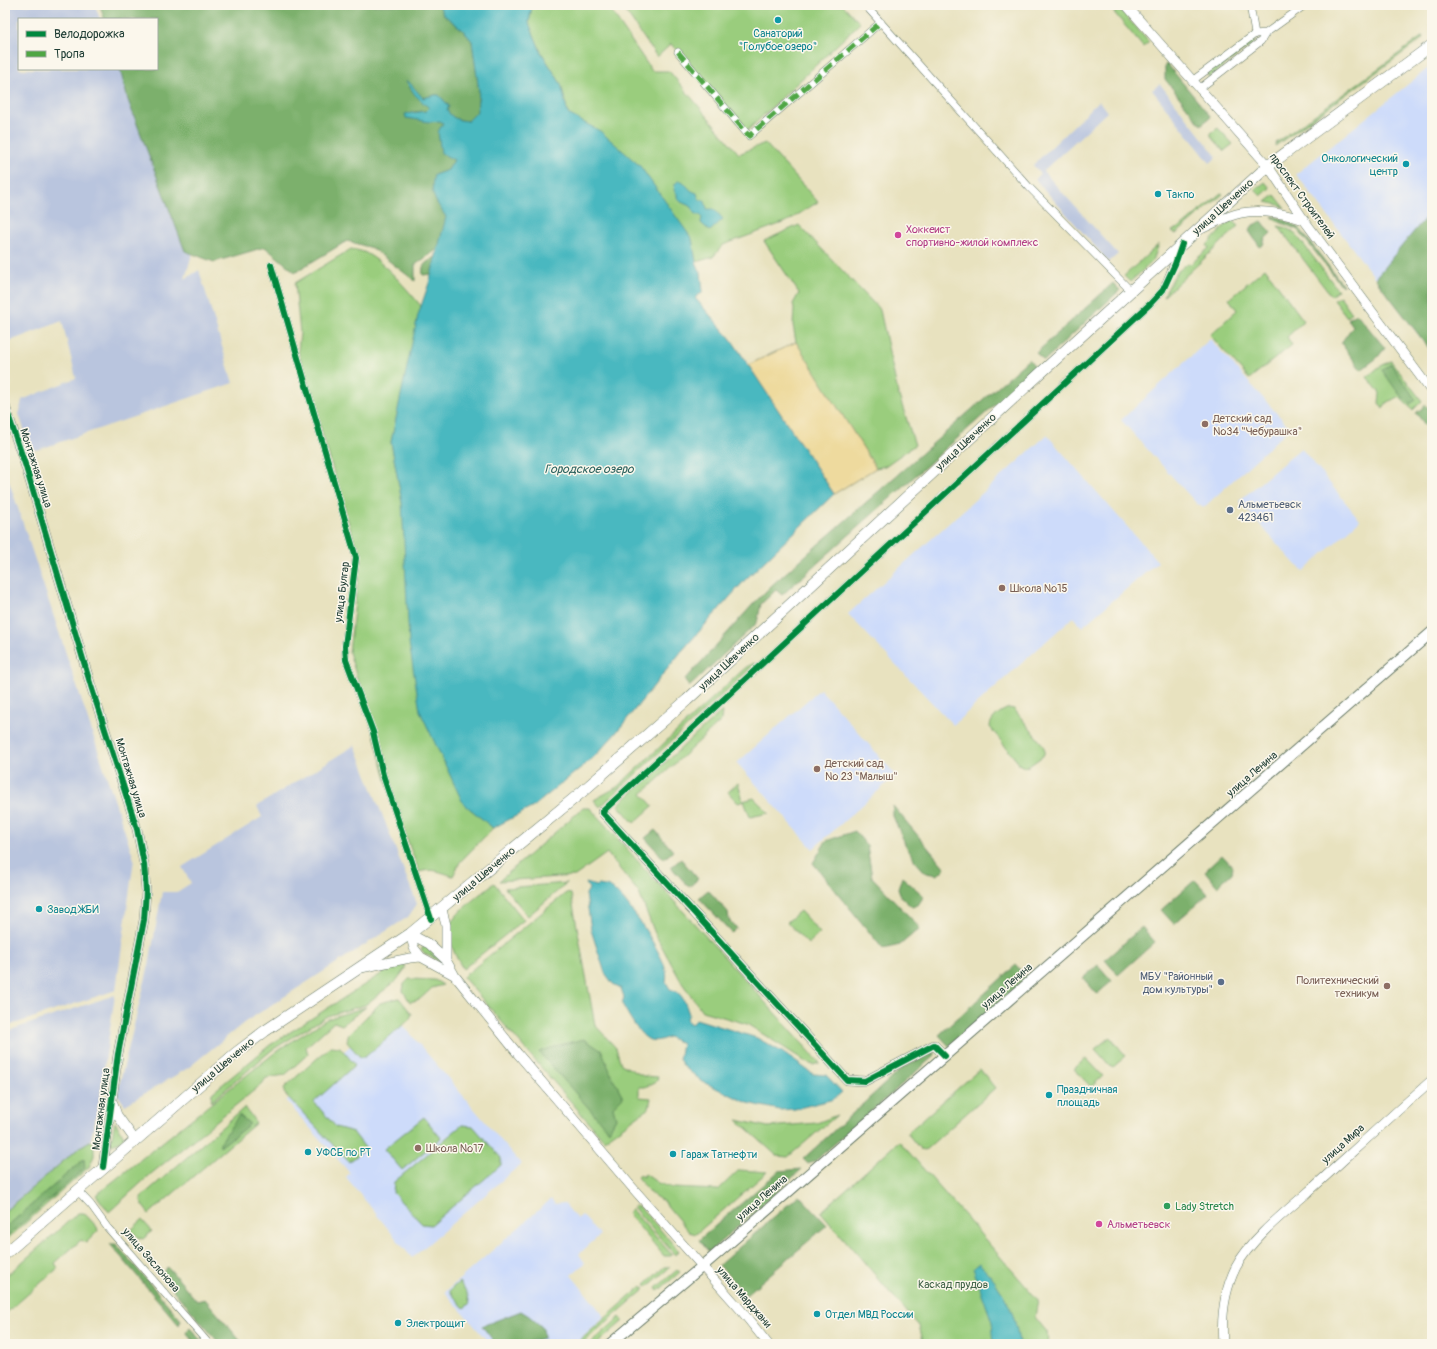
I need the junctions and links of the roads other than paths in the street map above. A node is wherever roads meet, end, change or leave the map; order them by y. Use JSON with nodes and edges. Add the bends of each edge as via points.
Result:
{"nodes":[{"id":1,"x":865,"y":5,"type":"edge"},
{"id":2,"x":1126,"y":5,"type":"edge"},
{"id":3,"x":1250,"y":5,"type":"edge"},
{"id":4,"x":1305,"y":5,"type":"edge"},
{"id":5,"x":881,"y":22,"type":"junction"},
{"id":6,"x":1266,"y":33,"type":"junction"},
{"id":7,"x":1255,"y":34,"type":"junction"},
{"id":8,"x":1432,"y":45,"type":"edge"},
{"id":9,"x":678,"y":52,"type":"dead end"},
{"id":10,"x":1192,"y":81,"type":"junction"},
{"id":11,"x":1199,"y":89,"type":"junction"},
{"id":12,"x":1268,"y":166,"type":"junction"},
{"id":13,"x":1304,"y":220,"type":"junction"},
{"id":14,"x":1197,"y":231,"type":"junction"},
{"id":15,"x":1182,"y":244,"type":"junction"},
{"id":16,"x":271,"y":265,"type":"dead end"},
{"id":17,"x":1131,"y":291,"type":"junction"},
{"id":18,"x":1432,"y":392,"type":"edge"},
{"id":19,"x":5,"y":406,"type":"edge"},
{"id":20,"x":1432,"y":632,"type":"edge"},
{"id":21,"x":1432,"y":638,"type":"edge"},
{"id":22,"x":1418,"y":644,"type":"junction"},
{"id":23,"x":602,"y":812,"type":"joint"},
{"id":24,"x":442,"y":910,"type":"junction"},
{"id":25,"x":431,"y":919,"type":"junction"},
{"id":26,"x":410,"y":934,"type":"junction"},
{"id":27,"x":421,"y":957,"type":"junction"},
{"id":28,"x":446,"y":960,"type":"junction"},
{"id":29,"x":358,"y":969,"type":"junction"},
{"id":30,"x":455,"y":976,"type":"junction"},
{"id":31,"x":945,"y":1056,"type":"junction"},
{"id":32,"x":1432,"y":1080,"type":"edge"},
{"id":33,"x":112,"y":1098,"type":"junction"},
{"id":34,"x":135,"y":1140,"type":"junction"},
{"id":35,"x":103,"y":1167,"type":"junction"},
{"id":36,"x":77,"y":1190,"type":"junction"},
{"id":37,"x":5,"y":1254,"type":"edge"},
{"id":38,"x":702,"y":1267,"type":"junction"},
{"id":39,"x":209,"y":1344,"type":"edge"},
{"id":40,"x":610,"y":1344,"type":"edge"},
{"id":41,"x":768,"y":1344,"type":"edge"},
{"id":42,"x":1223,"y":1344,"type":"edge"}],
"edges":[{"from":1,"to":5,"type":"street"},
{"from":2,"to":10,"type":"street","name":"проспект Строителей"},
{"from":3,"to":7,"type":"street"},
{"from":4,"to":6,"type":"street"},
{"from":5,"to":9,"type":"street","via":[[749,136]]},
{"from":5,"to":17,"type":"street","via":[[1029,187]]},
{"from":6,"to":7,"type":"street"},
{"from":6,"to":11,"type":"street","via":[[1261,41]]},
{"from":7,"to":10,"type":"street"},
{"from":8,"to":12,"type":"main road","name":"улица Шевченко"},
{"from":10,"to":11,"type":"street","name":"проспект Строителей"},
{"from":11,"to":12,"type":"street","name":"проспект Строителей"},
{"from":12,"to":13,"type":"street","name":"проспект Строителей"},
{"from":12,"to":14,"type":"main road","name":"улица Шевченко"},
{"from":13,"to":14,"type":"street","via":[[1262,211],[1240,213]]},
{"from":13,"to":18,"type":"street","name":"проспект Строителей"},
{"from":14,"to":15,"type":"main road","name":"улица Шевченко"},
{"from":15,"to":17,"type":"main road","name":"улица Шевченко"},
{"from":15,"to":23,"type":"street","via":[[1163,290],[1150,304]]},
{"from":16,"to":25,"type":"street","name":"улица Булгар","via":[[356,558],[345,646],[346,660],[373,732],[383,775]]},
{"from":17,"to":24,"type":"main road","name":"улица Шевченко","via":[[687,700]]},
{"from":19,"to":33,"type":"street","name":"Монтажная улица","via":[[136,829],[144,864],[144,920]]},
{"from":20,"to":22,"type":"main road","name":"улица Ленина"},
{"from":21,"to":22,"type":"main road","name":"улица Ленина"},
{"from":22,"to":31,"type":"main road","name":"улица Ленина"},
{"from":23,"to":31,"type":"street","via":[[847,1080],[865,1081],[934,1045]]},
{"from":24,"to":25,"type":"main road","name":"улица Шевченко"},
{"from":24,"to":28,"type":"street","via":[[446,925]]},
{"from":25,"to":26,"type":"main road","name":"улица Шевченко"},
{"from":26,"to":27,"type":"street","via":[[414,948]]},
{"from":26,"to":28,"type":"street","via":[[429,944]]},
{"from":26,"to":29,"type":"main road","name":"улица Шевченко"},
{"from":27,"to":29,"type":"street"},
{"from":27,"to":30,"type":"street"},
{"from":28,"to":30,"type":"street"},
{"from":29,"to":34,"type":"main road","name":"улица Шевченко","via":[[249,1043]]},
{"from":30,"to":38,"type":"street","name":"улица Марджани","via":[[518,1054]]},
{"from":31,"to":38,"type":"main road","name":"улица Ленина"},
{"from":32,"to":42,"type":"street","name":"улица Мира","via":[[1270,1226],[1243,1254],[1231,1278],[1224,1302]]},
{"from":33,"to":34,"type":"street","name":"Монтажная улица","via":[[117,1115]]},
{"from":33,"to":35,"type":"street","name":"Монтажная улица"},
{"from":34,"to":35,"type":"main road","name":"улица Шевченко"},
{"from":35,"to":36,"type":"main road","name":"улица Шевченко"},
{"from":36,"to":37,"type":"main road","name":"улица Шевченко"},
{"from":36,"to":39,"type":"street","name":"улица Заслонова"},
{"from":38,"to":40,"type":"main road","name":"улица Ленина"},
{"from":38,"to":41,"type":"street","name":"улица Марджани"}]}
